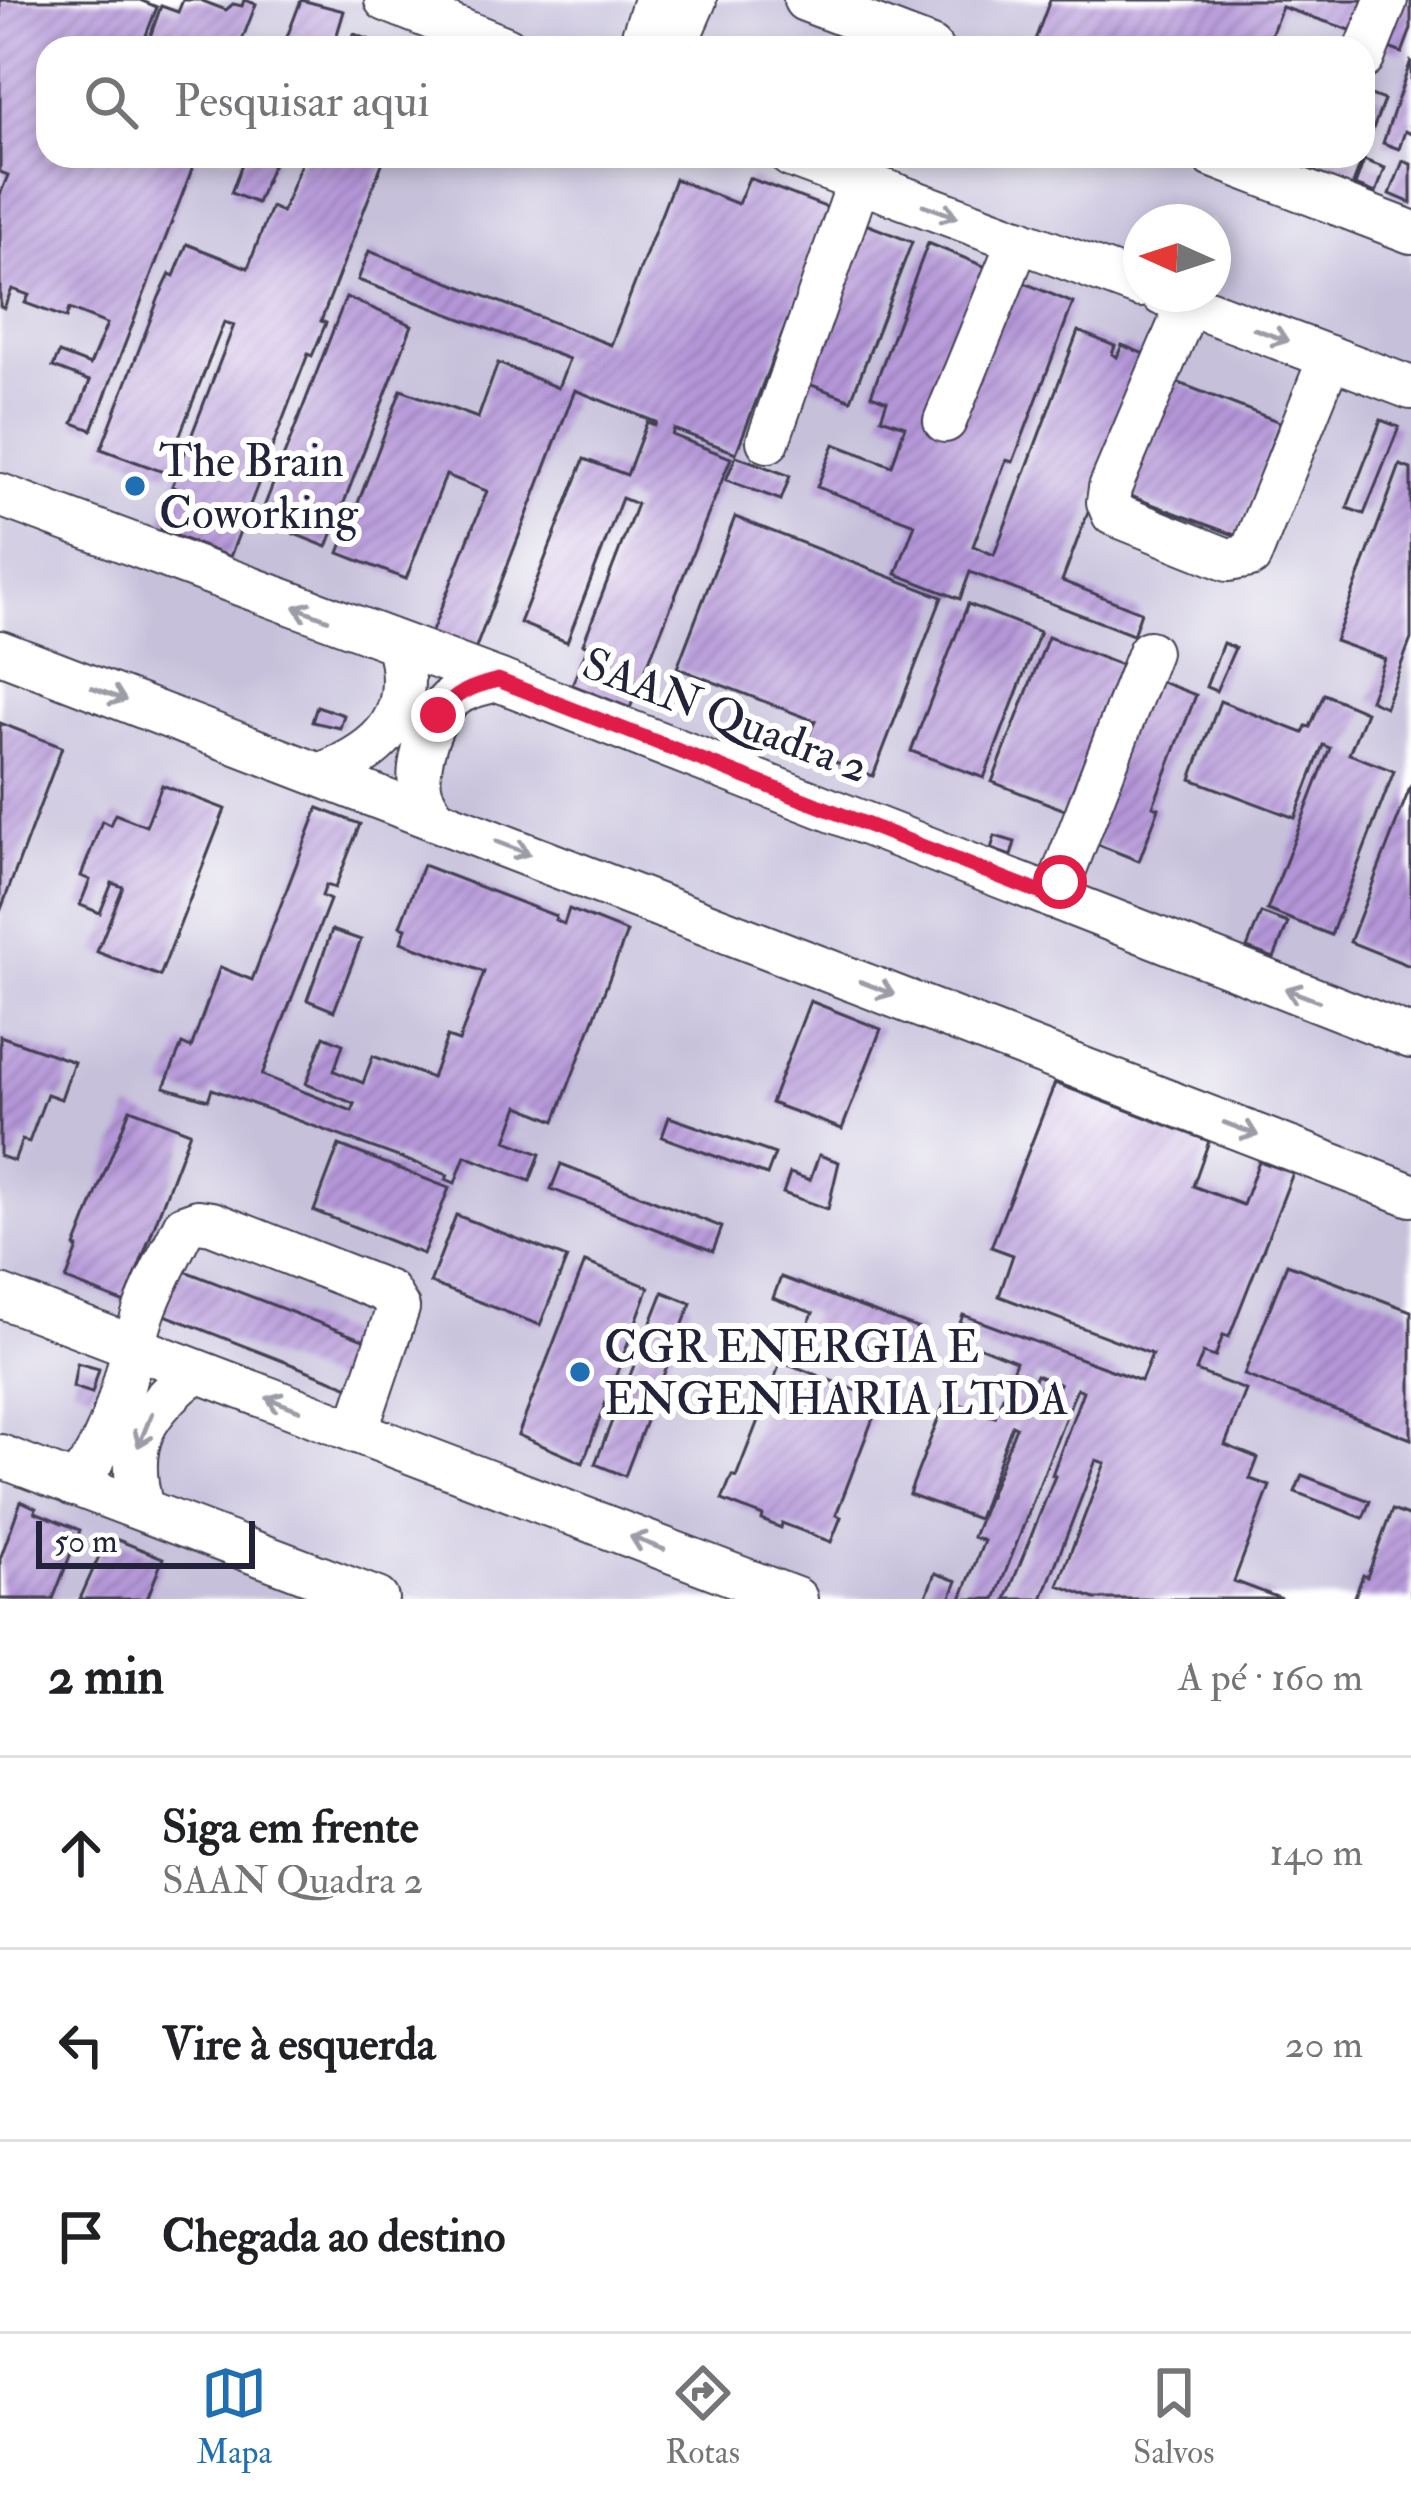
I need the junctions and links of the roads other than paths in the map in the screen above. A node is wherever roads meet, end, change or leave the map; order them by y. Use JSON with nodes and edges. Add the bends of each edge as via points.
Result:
{"nodes":[{"id":1,"x":386,"y":0,"type":"edge"},
{"id":2,"x":655,"y":0,"type":"edge"},
{"id":3,"x":695,"y":0,"type":"edge"},
{"id":4,"x":806,"y":0,"type":"edge"},
{"id":5,"x":1386,"y":0,"type":"edge"},
{"id":6,"x":476,"y":36,"type":"edge"},
{"id":7,"x":643,"y":36,"type":"edge"},
{"id":8,"x":679,"y":36,"type":"edge"},
{"id":9,"x":900,"y":36,"type":"edge"},
{"id":10,"x":1372,"y":36,"type":"edge"},
{"id":11,"x":824,"y":168,"type":"edge"},
{"id":12,"x":1270,"y":168,"type":"edge"},
{"id":13,"x":859,"y":181,"type":"junction"},
{"id":14,"x":1411,"y":232,"type":"edge"},
{"id":15,"x":1019,"y":240,"type":"junction"},
{"id":16,"x":1123,"y":279,"type":"edge"},
{"id":17,"x":1170,"y":312,"type":"edge"},
{"id":18,"x":1209,"y":312,"type":"edge"},
{"id":19,"x":1330,"y":357,"type":"junction"},
{"id":20,"x":1411,"y":388,"type":"edge"},
{"id":21,"x":945,"y":421,"type":"dead end"},
{"id":22,"x":767,"y":441,"type":"dead end"},
{"id":23,"x":0,"y":495,"type":"edge"},
{"id":24,"x":398,"y":645,"type":"junction"},
{"id":25,"x":0,"y":652,"type":"edge"},
{"id":26,"x":1150,"y":652,"type":"dead end"},
{"id":27,"x":498,"y":680,"type":"junction"},
{"id":28,"x":322,"y":774,"type":"junction"},
{"id":29,"x":434,"y":818,"type":"junction"},
{"id":30,"x":1054,"y":898,"type":"junction"},
{"id":31,"x":1411,"y":1037,"type":"edge"},
{"id":32,"x":1411,"y":1195,"type":"edge"},
{"id":33,"x":0,"y":1296,"type":"edge"},
{"id":34,"x":134,"y":1348,"type":"junction"},
{"id":35,"x":196,"y":1371,"type":"junction"},
{"id":36,"x":356,"y":1432,"type":"junction"},
{"id":37,"x":0,"y":1456,"type":"edge"},
{"id":38,"x":74,"y":1485,"type":"junction"},
{"id":39,"x":142,"y":1508,"type":"junction"},
{"id":40,"x":377,"y":1599,"type":"edge"},
{"id":41,"x":796,"y":1599,"type":"edge"}],
"edges":[{"from":1,"to":6,"type":"street"},
{"from":2,"to":7,"type":"street"},
{"from":3,"to":8,"type":"street"},
{"from":4,"to":9,"type":"street"},
{"from":5,"to":10,"type":"street"},
{"from":11,"to":13,"type":"street"},
{"from":12,"to":14,"type":"street"},
{"from":13,"to":15,"type":"street","one_way":true},
{"from":13,"to":22,"type":"street"},
{"from":15,"to":16,"type":"street"},
{"from":15,"to":21,"type":"street"},
{"from":17,"to":19,"type":"street","via":[[1108,502],[1113,514],[1228,560],[1250,556]]},
{"from":18,"to":19,"type":"street","one_way":true},
{"from":19,"to":20,"type":"street"},
{"from":24,"to":23,"type":"street","name":"SAAN Quadra 2","one_way":true},
{"from":24,"to":27,"type":"street","name":"SAAN Quadra 2"},
{"from":24,"to":28,"type":"street","via":[[406,678],[395,718],[370,751]]},
{"from":25,"to":28,"type":"street","one_way":true},
{"from":26,"to":30,"type":"street"},
{"from":27,"to":29,"type":"street","via":[[452,696],[438,715],[421,770]]},
{"from":27,"to":30,"type":"street","name":"SAAN Quadra 2"},
{"from":28,"to":29,"type":"street"},
{"from":29,"to":32,"type":"street","one_way":true},
{"from":31,"to":30,"type":"street","name":"SAAN Quadra 2","one_way":true},
{"from":33,"to":34,"type":"street"},
{"from":34,"to":35,"type":"street"},
{"from":34,"to":36,"type":"street","via":[[184,1226],[212,1223],[396,1299]]},
{"from":34,"to":38,"type":"street","via":[[104,1444]]},
{"from":36,"to":35,"type":"street","one_way":true},
{"from":35,"to":39,"type":"street","one_way":true,"via":[[158,1401],[142,1428],[134,1462]]},
{"from":41,"to":36,"type":"street","one_way":true},
{"from":37,"to":38,"type":"street"},
{"from":38,"to":39,"type":"street"},
{"from":39,"to":40,"type":"street"}]}
